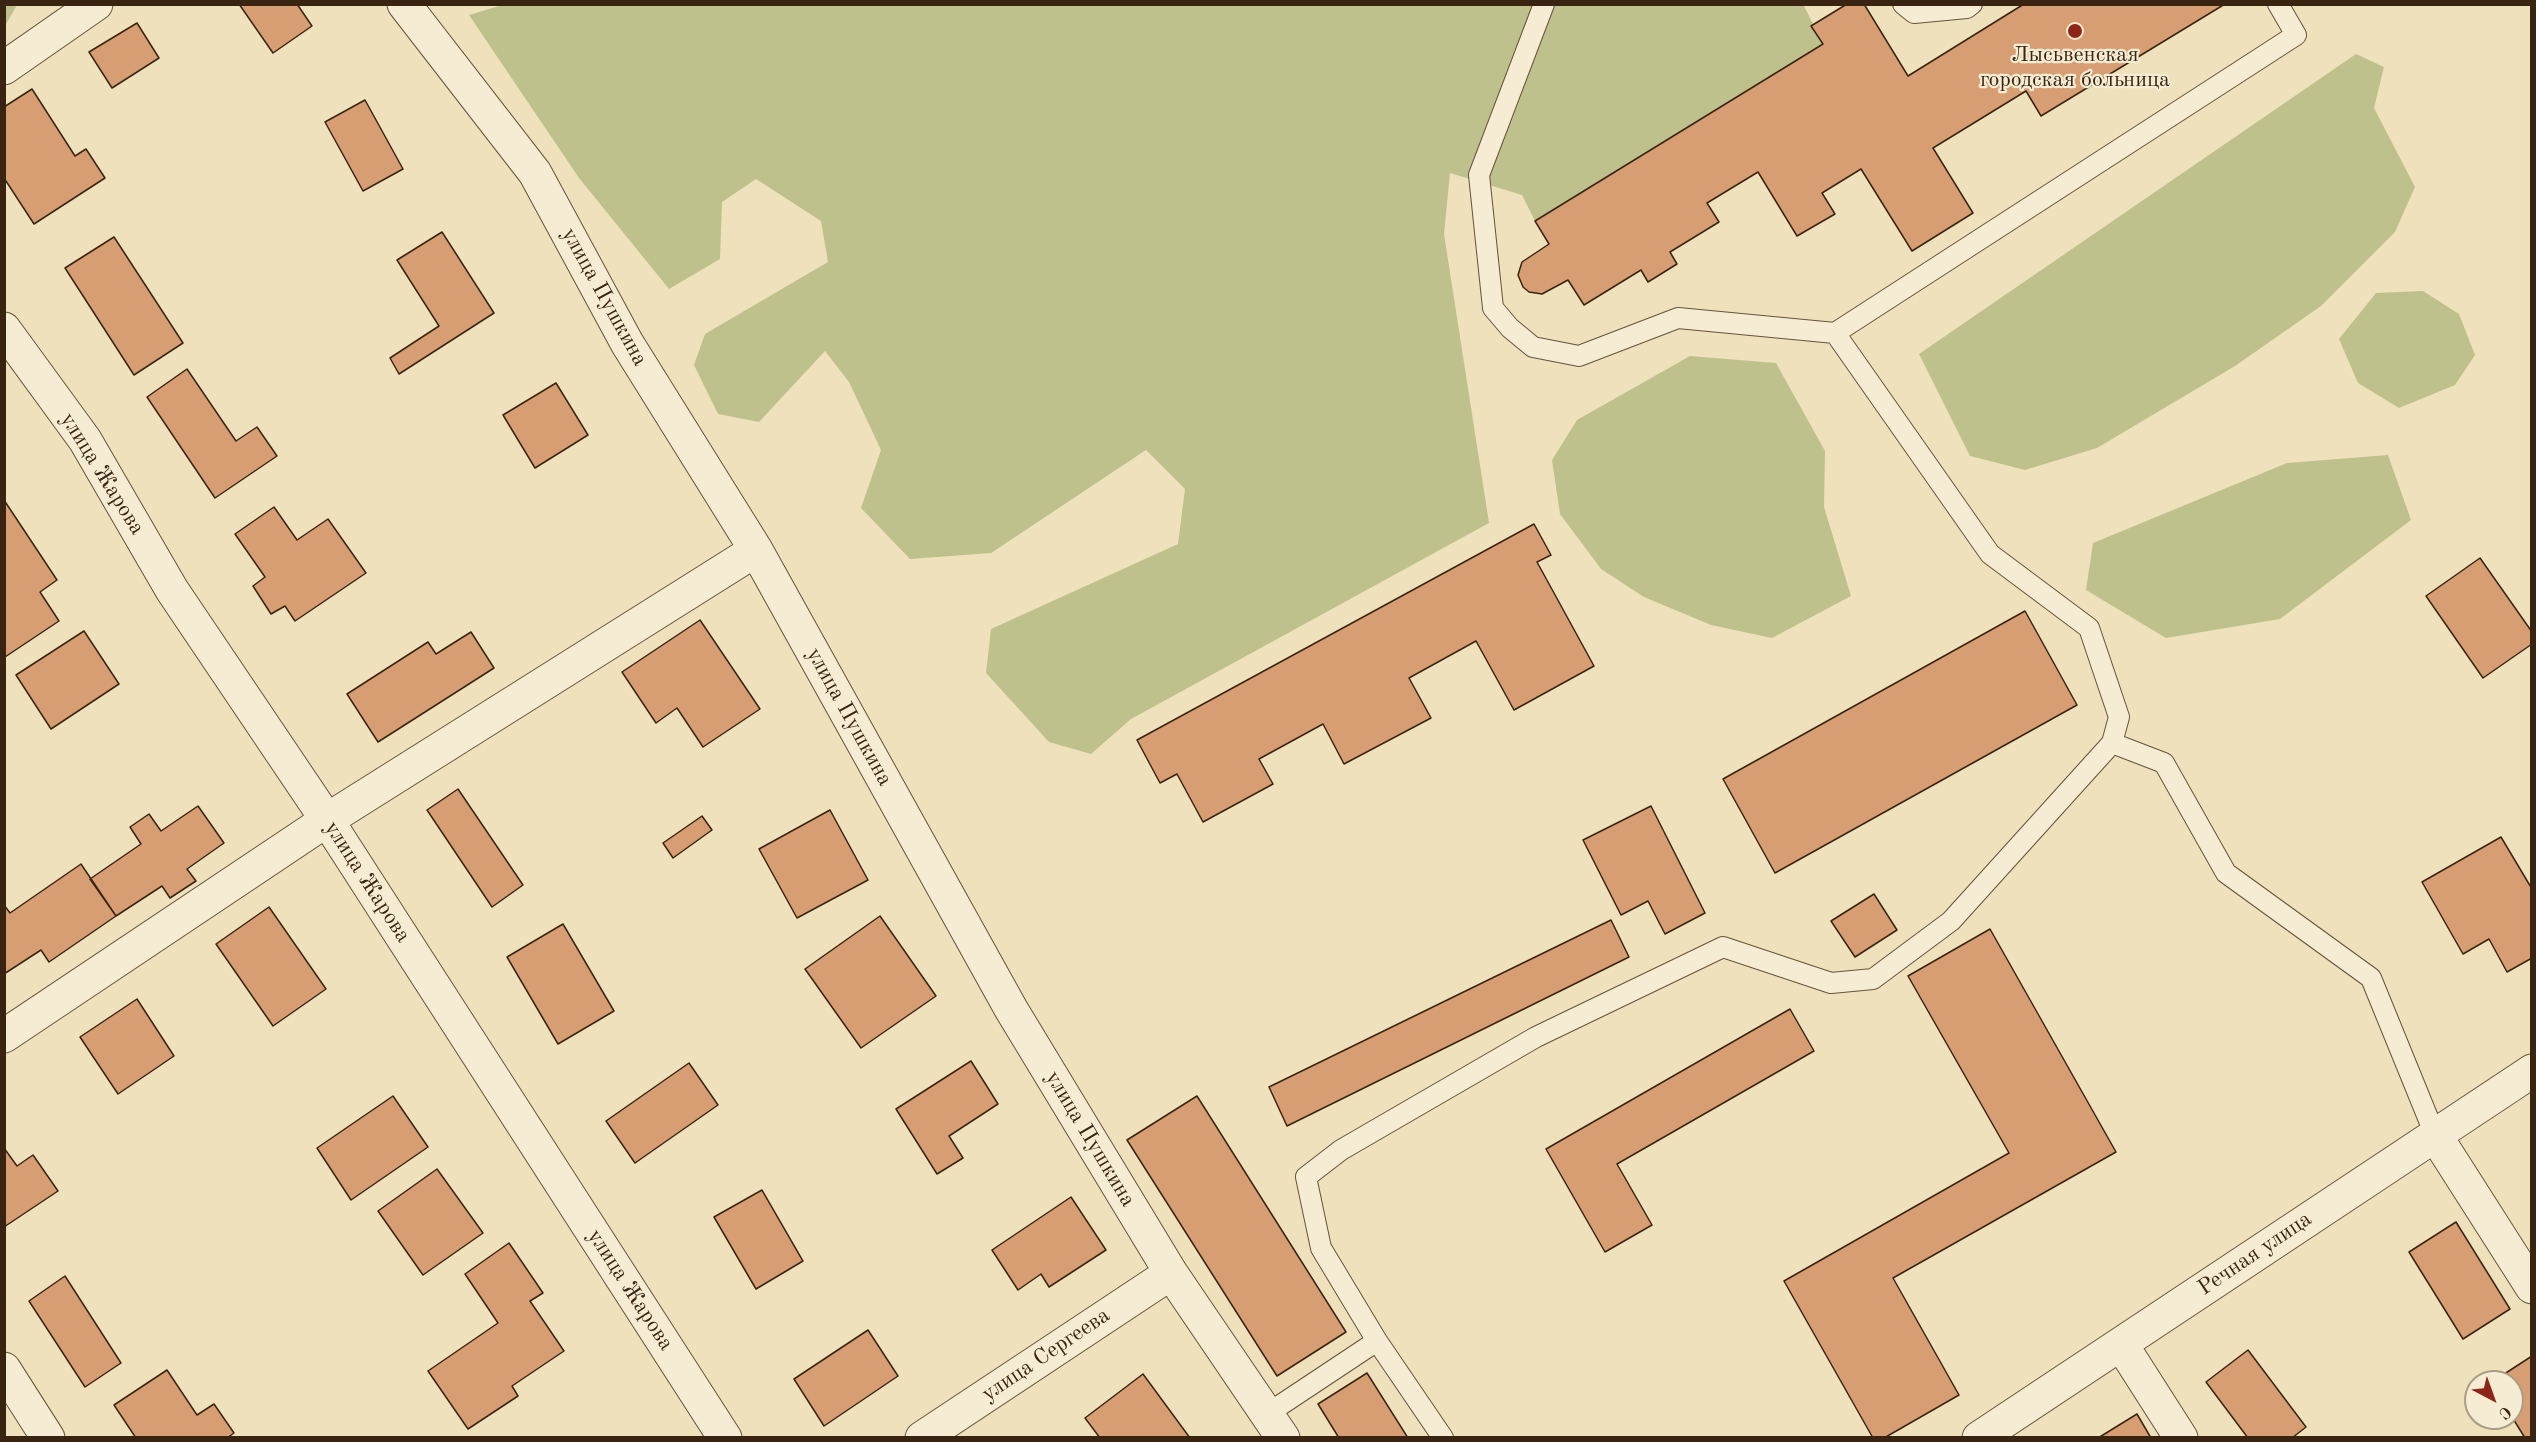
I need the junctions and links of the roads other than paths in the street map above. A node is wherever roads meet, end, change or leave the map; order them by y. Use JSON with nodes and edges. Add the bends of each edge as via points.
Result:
{"nodes":[{"id":1,"x":96,"y":4,"type":"edge"},
{"id":2,"x":404,"y":4,"type":"edge"},
{"id":3,"x":1544,"y":4,"type":"edge"},
{"id":4,"x":1903,"y":4,"type":"edge"},
{"id":5,"x":1972,"y":4,"type":"edge"},
{"id":6,"x":2278,"y":4,"type":"edge"},
{"id":7,"x":4,"y":68,"type":"edge"},
{"id":8,"x":4,"y":329,"type":"edge"},
{"id":9,"x":1835,"y":333,"type":"junction"},
{"id":10,"x":756,"y":550,"type":"junction"},
{"id":11,"x":2112,"y":743,"type":"junction"},
{"id":12,"x":327,"y":820,"type":"junction"},
{"id":13,"x":4,"y":1036,"type":"edge"},
{"id":14,"x":2532,"y":1071,"type":"edge"},
{"id":15,"x":2435,"y":1135,"type":"junction"},
{"id":16,"x":1171,"y":1273,"type":"junction"},
{"id":17,"x":2532,"y":1287,"type":"edge"},
{"id":18,"x":1377,"y":1341,"type":"junction"},
{"id":19,"x":2121,"y":1344,"type":"junction"},
{"id":20,"x":4,"y":1369,"type":"edge"},
{"id":21,"x":1275,"y":1426,"type":"edge"},
{"id":22,"x":48,"y":1437,"type":"edge"},
{"id":23,"x":725,"y":1437,"type":"edge"},
{"id":24,"x":922,"y":1437,"type":"edge"},
{"id":25,"x":1443,"y":1437,"type":"edge"},
{"id":26,"x":1979,"y":1437,"type":"edge"},
{"id":27,"x":2181,"y":1437,"type":"edge"}],
"edges":[{"from":1,"to":7,"type":"street"},
{"from":2,"to":10,"type":"street","name":"улица Пушкина","via":[[535,173],[627,343]]},
{"from":3,"to":9,"type":"lane","via":[[1479,175],[1493,308],[1533,347],[1579,356],[1678,318]]},
{"from":4,"to":5,"type":"lane","via":[[1914,13],[1967,8]]},
{"from":6,"to":9,"type":"lane","via":[[2296,35]]},
{"from":8,"to":12,"type":"street","name":"улица Жарова","via":[[86,440],[172,590]]},
{"from":9,"to":11,"type":"lane","via":[[1990,554],[2089,628],[2119,717]]},
{"from":10,"to":12,"type":"street"},
{"from":10,"to":16,"type":"street","name":"улица Пушкина","via":[[1011,1009]]},
{"from":11,"to":15,"type":"lane","via":[[2164,763],[2226,873],[2371,978]]},
{"from":11,"to":18,"type":"lane","via":[[1951,921],[1872,979],[1831,983],[1723,947],[1536,1037],[1341,1150],[1306,1177],[1321,1248]]},
{"from":12,"to":13,"type":"street"},
{"from":12,"to":23,"type":"street","name":"улица Жарова"},
{"from":14,"to":15,"type":"street","name":"Речная улица"},
{"from":15,"to":17,"type":"street"},
{"from":15,"to":19,"type":"street","name":"Речная улица"},
{"from":16,"to":21,"type":"street","name":"улица Пушкина"},
{"from":16,"to":24,"type":"street","name":"улица Сергеева"},
{"from":18,"to":21,"type":"lane"},
{"from":18,"to":25,"type":"lane"},
{"from":19,"to":26,"type":"street","name":"Речная улица"},
{"from":19,"to":27,"type":"street"},
{"from":20,"to":22,"type":"street"}]}
